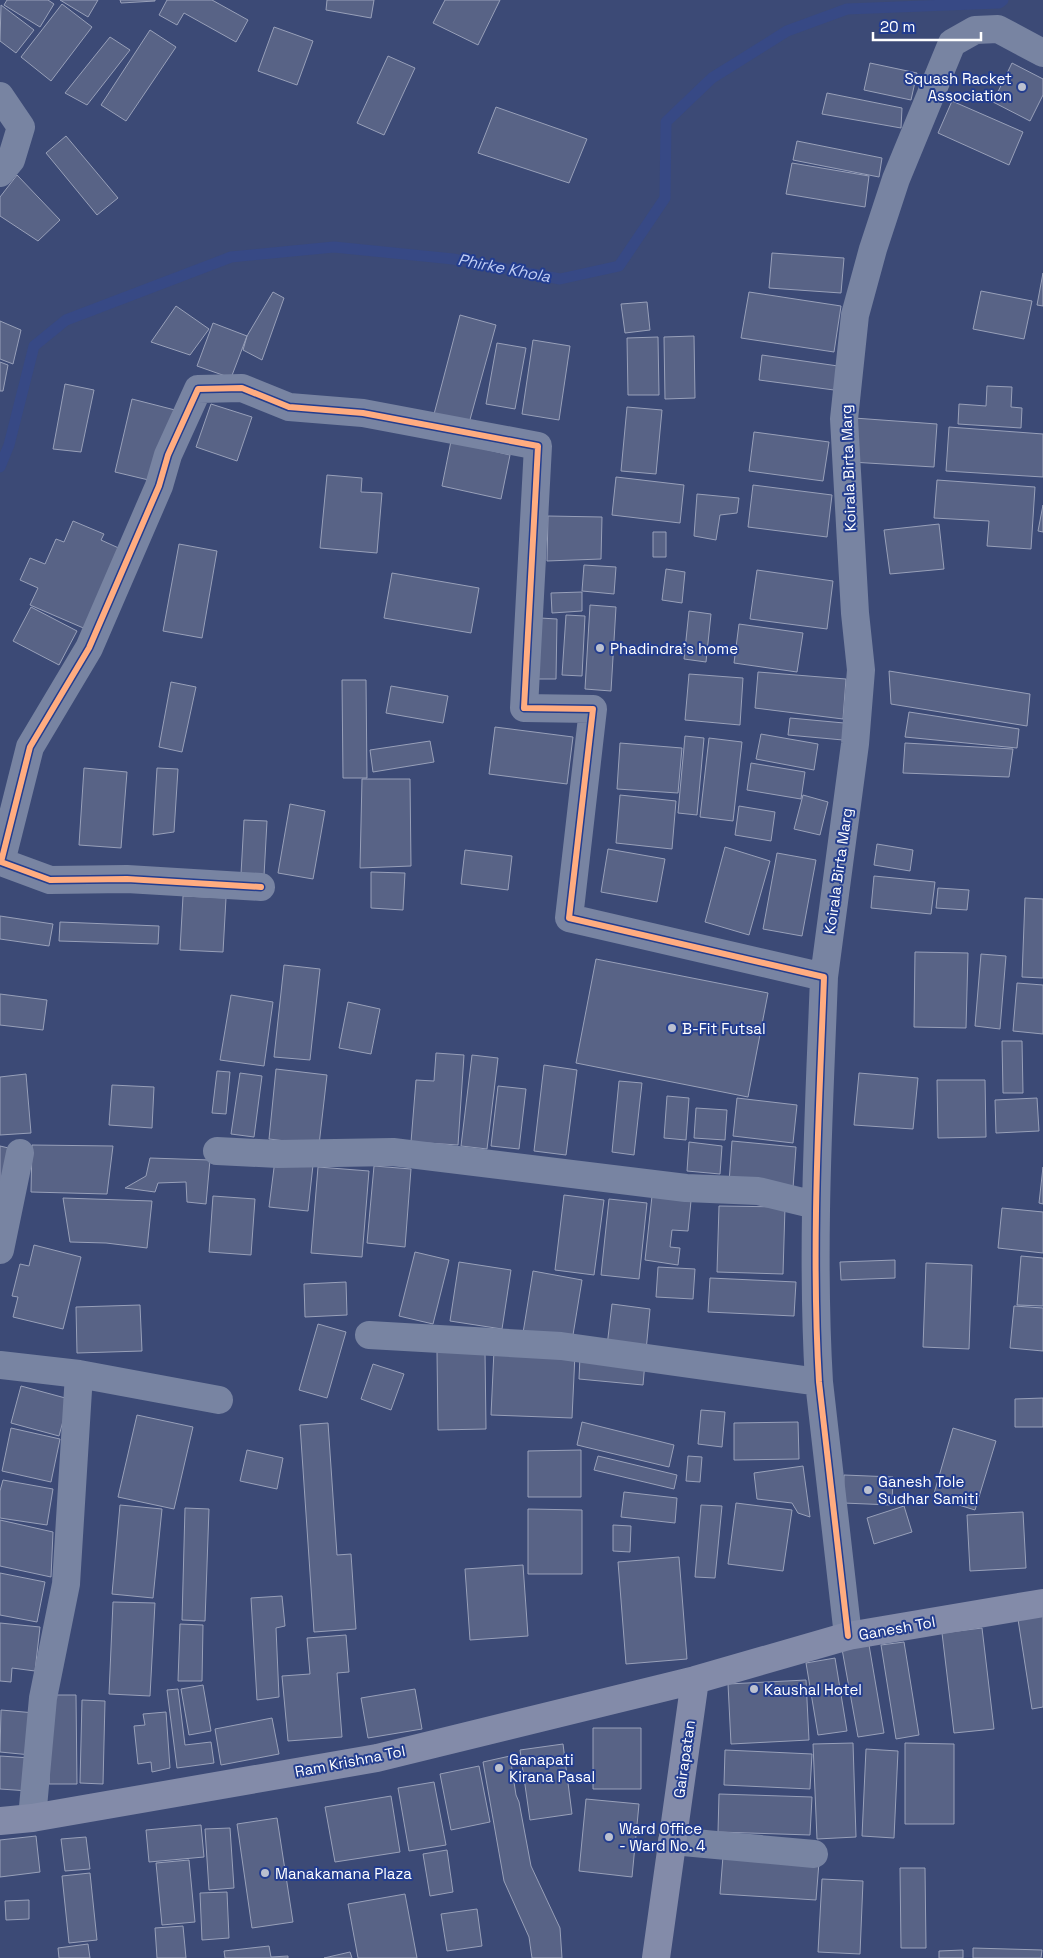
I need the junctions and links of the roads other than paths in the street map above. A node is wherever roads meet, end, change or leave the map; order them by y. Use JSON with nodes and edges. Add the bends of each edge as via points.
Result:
{"nodes":[{"id":1,"x":1043,"y":52,"type":"edge"},
{"id":2,"x":0,"y":96,"type":"edge"},
{"id":3,"x":0,"y":173,"type":"edge"},
{"id":4,"x":0,"y":862,"type":"edge"},
{"id":5,"x":261,"y":887,"type":"dead end"},
{"id":6,"x":824,"y":977,"type":"junction"},
{"id":7,"x":217,"y":1151,"type":"dead end"},
{"id":8,"x":20,"y":1154,"type":"dead end"},
{"id":9,"x":815,"y":1205,"type":"junction"},
{"id":10,"x":0,"y":1250,"type":"edge"},
{"id":11,"x":369,"y":1335,"type":"dead end"},
{"id":12,"x":0,"y":1365,"type":"edge"},
{"id":13,"x":78,"y":1374,"type":"junction"},
{"id":14,"x":819,"y":1382,"type":"junction"},
{"id":15,"x":219,"y":1400,"type":"dead end"},
{"id":16,"x":1043,"y":1603,"type":"edge"},
{"id":17,"x":848,"y":1636,"type":"junction"},
{"id":18,"x":695,"y":1680,"type":"junction"},
{"id":19,"x":32,"y":1818,"type":"junction"},
{"id":20,"x":0,"y":1820,"type":"edge"},
{"id":21,"x":672,"y":1841,"type":"junction"},
{"id":22,"x":814,"y":1854,"type":"dead end"},
{"id":23,"x":656,"y":1958,"type":"edge"}],
"edges":[{"from":1,"to":6,"type":"street","name":"Koirala Birta Marg","via":[[998,29],[974,30],[952,43],[896,179],[855,315],[844,419],[861,670],[855,744]]},
{"from":2,"to":3,"type":"street","via":[[21,127],[11,160]]},
{"from":4,"to":5,"type":"street","via":[[50,880],[127,880]]},
{"from":4,"to":6,"type":"street","via":[[30,746],[89,648],[152,505],[168,455],[198,389],[242,388],[289,407],[363,413],[538,446],[524,708],[593,709],[569,918]]},
{"from":6,"to":9,"type":"street","name":"Koirala Birta Marg"},
{"from":7,"to":9,"type":"street","via":[[278,1154],[393,1152],[686,1188],[758,1191]]},
{"from":8,"to":10,"type":"street"},
{"from":9,"to":14,"type":"street","name":"Koirala Birta Marg"},
{"from":11,"to":14,"type":"street","via":[[561,1346]]},
{"from":12,"to":13,"type":"street"},
{"from":13,"to":15,"type":"street"},
{"from":13,"to":19,"type":"street","via":[[66,1584],[43,1698]]},
{"from":14,"to":17,"type":"street","name":"Koirala Birta Marg"},
{"from":16,"to":17,"type":"main road","name":"Ganesh Tol"},
{"from":17,"to":18,"type":"main road","name":"Ganesh Tol"},
{"from":18,"to":19,"type":"main road","name":"Ram Krishna Tol","via":[[378,1758]]},
{"from":18,"to":21,"type":"main road","name":"Gairapatan"},
{"from":19,"to":20,"type":"main road","name":"Ram Krishna Tol"},
{"from":21,"to":22,"type":"street"},
{"from":21,"to":23,"type":"main road","name":"Gairapatan"}]}
